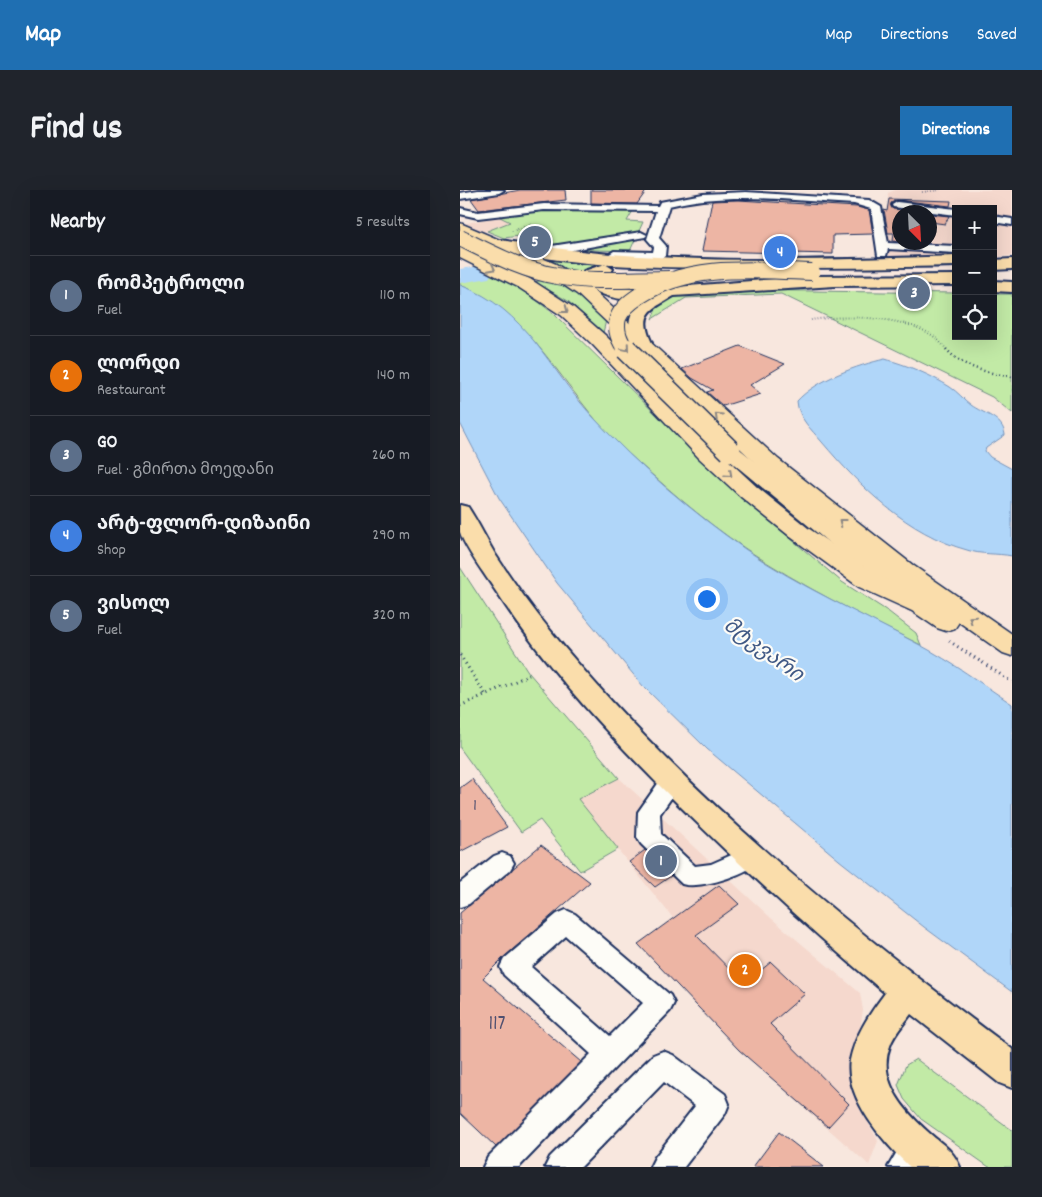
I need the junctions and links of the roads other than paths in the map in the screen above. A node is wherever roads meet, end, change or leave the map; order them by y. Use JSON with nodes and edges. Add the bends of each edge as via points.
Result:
{"nodes":[{"id":1,"x":499,"y":190,"type":"edge"},
{"id":2,"x":751,"y":190,"type":"edge"},
{"id":3,"x":661,"y":194,"type":"dead end"},
{"id":4,"x":460,"y":196,"type":"edge"},
{"id":5,"x":860,"y":196,"type":"dead end"},
{"id":6,"x":897,"y":204,"type":"dead end"},
{"id":7,"x":673,"y":207,"type":"dead end"},
{"id":8,"x":654,"y":208,"type":"junction"},
{"id":9,"x":460,"y":211,"type":"edge"},
{"id":10,"x":952,"y":211,"type":"edge"},
{"id":11,"x":997,"y":220,"type":"edge"},
{"id":12,"x":1012,"y":222,"type":"edge"},
{"id":13,"x":460,"y":228,"type":"edge"},
{"id":14,"x":460,"y":238,"type":"edge"},
{"id":15,"x":660,"y":246,"type":"junction"},
{"id":16,"x":952,"y":250,"type":"edge"},
{"id":17,"x":460,"y":252,"type":"edge"},
{"id":18,"x":540,"y":254,"type":"junction"},
{"id":19,"x":952,"y":262,"type":"edge"},
{"id":20,"x":728,"y":263,"type":"junction"},
{"id":21,"x":952,"y":271,"type":"edge"},
{"id":22,"x":923,"y":276,"type":"junction"},
{"id":23,"x":1012,"y":279,"type":"edge"},
{"id":24,"x":997,"y":280,"type":"edge"},
{"id":25,"x":952,"y":281,"type":"edge"},
{"id":26,"x":830,"y":282,"type":"junction"},
{"id":27,"x":997,"y":286,"type":"edge"},
{"id":28,"x":1012,"y":287,"type":"edge"},
{"id":29,"x":679,"y":291,"type":"junction"},
{"id":30,"x":643,"y":343,"type":"junction"},
{"id":31,"x":460,"y":512,"type":"edge"},
{"id":32,"x":921,"y":605,"type":"junction"},
{"id":33,"x":1012,"y":647,"type":"edge"},
{"id":34,"x":1012,"y":667,"type":"edge"},
{"id":35,"x":672,"y":781,"type":"junction"},
{"id":36,"x":752,"y":856,"type":"junction"},
{"id":37,"x":502,"y":863,"type":"dead end"},
{"id":38,"x":460,"y":897,"type":"edge"},
{"id":39,"x":908,"y":991,"type":"junction"},
{"id":40,"x":610,"y":1053,"type":"junction"},
{"id":41,"x":1012,"y":1070,"type":"edge"},
{"id":42,"x":920,"y":1161,"type":"edge"},
{"id":43,"x":498,"y":1167,"type":"edge"},
{"id":44,"x":560,"y":1167,"type":"edge"},
{"id":45,"x":665,"y":1167,"type":"edge"}],
"edges":[{"from":1,"to":4,"type":"street"},
{"from":2,"to":5,"type":"street"},
{"from":3,"to":8,"type":"street"},
{"from":6,"to":10,"type":"street"},
{"from":7,"to":15,"type":"street"},
{"from":8,"to":9,"type":"street","via":[[544,206],[478,215]]},
{"from":8,"to":18,"type":"street","via":[[639,237]]},
{"from":11,"to":12,"type":"street"},
{"from":13,"to":18,"type":"highway","via":[[505,239]]},
{"from":14,"to":26,"type":"main road","bridge":true,"via":[[548,275]]},
{"from":15,"to":16,"type":"street","via":[[653,239],[664,204],[701,196],[781,196],[862,202],[876,207],[886,250]]},
{"from":15,"to":18,"type":"street","via":[[659,256]]},
{"from":17,"to":32,"type":"highway","one_way":true,"via":[[524,284],[580,322],[701,447],[774,512],[868,581]]},
{"from":18,"to":20,"type":"main road","via":[[621,261]]},
{"from":18,"to":30,"type":"highway"},
{"from":19,"to":20,"type":"main road"},
{"from":20,"to":29,"type":"main road","via":[[608,269],[589,276],[598,287],[623,294]]},
{"from":21,"to":22,"type":"main road"},
{"from":22,"to":25,"type":"main road"},
{"from":22,"to":26,"type":"main road"},
{"from":22,"to":32,"type":"main road","one_way":true,"bridge":true,"via":[[728,272],[683,278],[642,294],[626,306],[619,316],[617,334],[624,347],[730,451]]},
{"from":23,"to":24,"type":"main road"},
{"from":26,"to":29,"type":"main road"},
{"from":27,"to":28,"type":"main road"},
{"from":29,"to":30,"type":"main road","via":[[655,298],[639,313],[636,324]]},
{"from":33,"to":30,"type":"highway","one_way":true,"via":[[935,593],[770,464]]},
{"from":31,"to":35,"type":"main road","via":[[484,556],[532,623],[602,707]]},
{"from":32,"to":34,"type":"highway"},
{"from":35,"to":36,"type":"main road"},
{"from":35,"to":36,"type":"street","via":[[649,812],[649,837],[690,876],[714,873]]},
{"from":36,"to":39,"type":"main road"},
{"from":37,"to":38,"type":"street"},
{"from":39,"to":41,"type":"main road"},
{"from":39,"to":42,"type":"main road","via":[[880,1030],[871,1047],[868,1064],[877,1097]]},
{"from":40,"to":40,"type":"street","via":[[661,1003],[566,921],[513,968]]},
{"from":40,"to":43,"type":"street"},
{"from":44,"to":45,"type":"street","via":[[663,1064],[715,1104]]}]}
